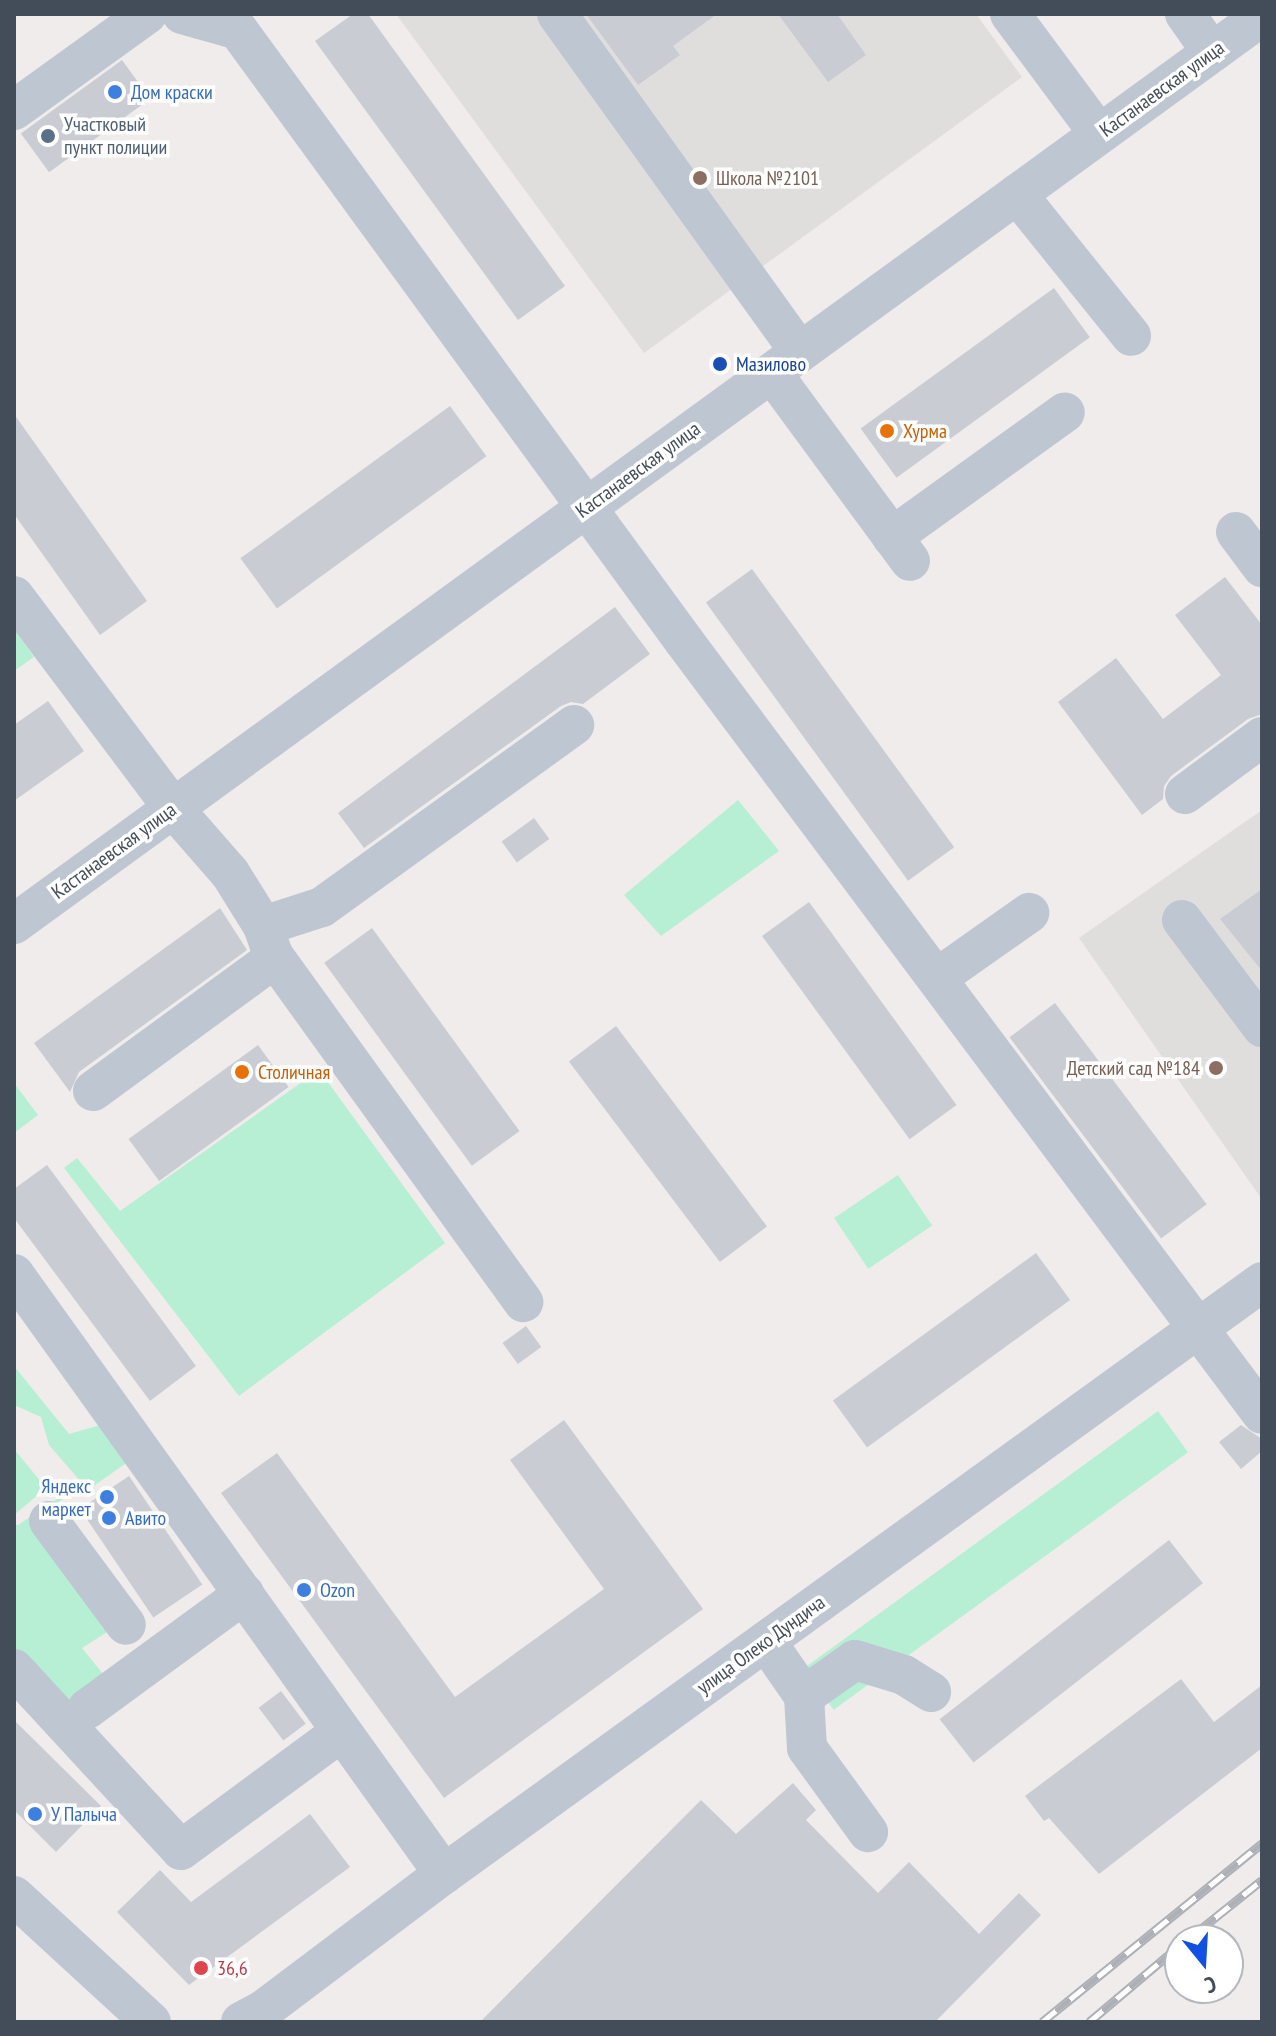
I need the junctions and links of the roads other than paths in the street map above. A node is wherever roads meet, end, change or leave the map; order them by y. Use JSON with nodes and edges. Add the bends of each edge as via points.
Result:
{"nodes":[{"id":1,"x":147,"y":14,"type":"edge"},
{"id":2,"x":182,"y":14,"type":"edge"},
{"id":3,"x":557,"y":14,"type":"edge"},
{"id":4,"x":1010,"y":14,"type":"edge"},
{"id":5,"x":1185,"y":14,"type":"edge"},
{"id":6,"x":1262,"y":16,"type":"edge"},
{"id":7,"x":1212,"y":52,"type":"junction"},
{"id":8,"x":14,"y":110,"type":"edge"},
{"id":9,"x":1099,"y":134,"type":"junction"},
{"id":10,"x":1017,"y":194,"type":"junction"},
{"id":11,"x":1131,"y":336,"type":"dead end"},
{"id":12,"x":786,"y":362,"type":"junction"},
{"id":13,"x":1065,"y":412,"type":"dead end"},
{"id":14,"x":587,"y":507,"type":"junction"},
{"id":15,"x":1236,"y":532,"type":"dead end"},
{"id":16,"x":1262,"y":567,"type":"edge"},
{"id":17,"x":14,"y":596,"type":"edge"},
{"id":18,"x":574,"y":725,"type":"dead end"},
{"id":19,"x":1262,"y":737,"type":"edge"},
{"id":20,"x":1185,"y":794,"type":"dead end"},
{"id":21,"x":173,"y":808,"type":"junction"},
{"id":22,"x":1029,"y":913,"type":"dead end"},
{"id":23,"x":1182,"y":920,"type":"dead end"},
{"id":24,"x":14,"y":924,"type":"edge"},
{"id":25,"x":269,"y":942,"type":"junction"},
{"id":26,"x":937,"y":978,"type":"junction"},
{"id":27,"x":1262,"y":1027,"type":"edge"},
{"id":28,"x":93,"y":1091,"type":"dead end"},
{"id":29,"x":14,"y":1274,"type":"edge"},
{"id":30,"x":1262,"y":1282,"type":"edge"},
{"id":31,"x":523,"y":1302,"type":"dead end"},
{"id":32,"x":1197,"y":1329,"type":"junction"},
{"id":33,"x":1262,"y":1414,"type":"edge"},
{"id":34,"x":49,"y":1521,"type":"dead end"},
{"id":35,"x":244,"y":1594,"type":"junction"},
{"id":36,"x":126,"y":1625,"type":"dead end"},
{"id":37,"x":766,"y":1641,"type":"junction"},
{"id":38,"x":14,"y":1669,"type":"edge"},
{"id":39,"x":931,"y":1692,"type":"dead end"},
{"id":40,"x":804,"y":1696,"type":"junction"},
{"id":41,"x":87,"y":1709,"type":"dead end"},
{"id":42,"x":341,"y":1732,"type":"junction"},
{"id":43,"x":868,"y":1832,"type":"dead end"},
{"id":44,"x":444,"y":1874,"type":"junction"},
{"id":45,"x":14,"y":1896,"type":"edge"},
{"id":46,"x":252,"y":2018,"type":"edge"},
{"id":47,"x":151,"y":2022,"type":"edge"}],
"edges":[{"from":1,"to":8,"type":"street"},
{"from":2,"to":14,"type":"street","via":[[238,30]]},
{"from":3,"to":12,"type":"street"},
{"from":4,"to":9,"type":"street"},
{"from":5,"to":7,"type":"street"},
{"from":6,"to":7,"type":"street","name":"Кастанаевская улица"},
{"from":7,"to":9,"type":"street","name":"Кастанаевская улица"},
{"from":9,"to":10,"type":"street","name":"Кастанаевская улица"},
{"from":10,"to":11,"type":"street"},
{"from":10,"to":12,"type":"street","name":"Кастанаевская улица"},
{"from":12,"to":13,"type":"street","via":[[901,549]]},
{"from":12,"to":14,"type":"street","name":"Кастанаевская улица"},
{"from":14,"to":21,"type":"street","name":"Кастанаевская улица"},
{"from":14,"to":26,"type":"street"},
{"from":15,"to":16,"type":"street"},
{"from":17,"to":21,"type":"street"},
{"from":18,"to":25,"type":"street"},
{"from":19,"to":20,"type":"street"},
{"from":21,"to":24,"type":"street","name":"Кастанаевская улица"},
{"from":21,"to":25,"type":"street","via":[[230,873]]},
{"from":22,"to":26,"type":"street"},
{"from":23,"to":27,"type":"street"},
{"from":25,"to":28,"type":"street"},
{"from":25,"to":31,"type":"street"},
{"from":26,"to":32,"type":"street"},
{"from":29,"to":35,"type":"street"},
{"from":30,"to":32,"type":"street","name":"улица Олеко Дундича"},
{"from":32,"to":33,"type":"street"},
{"from":32,"to":37,"type":"street","name":"улица Олеко Дундича"},
{"from":34,"to":36,"type":"street"},
{"from":35,"to":41,"type":"street"},
{"from":35,"to":42,"type":"street"},
{"from":37,"to":40,"type":"street"},
{"from":37,"to":44,"type":"street","name":"улица Олеко Дундича"},
{"from":38,"to":42,"type":"street","via":[[181,1850]]},
{"from":39,"to":40,"type":"street","via":[[904,1675],[855,1660]]},
{"from":40,"to":43,"type":"street","via":[[807,1748]]},
{"from":42,"to":44,"type":"street"},
{"from":44,"to":46,"type":"street","name":"улица Олеко Дундича"},
{"from":45,"to":47,"type":"street"}]}
